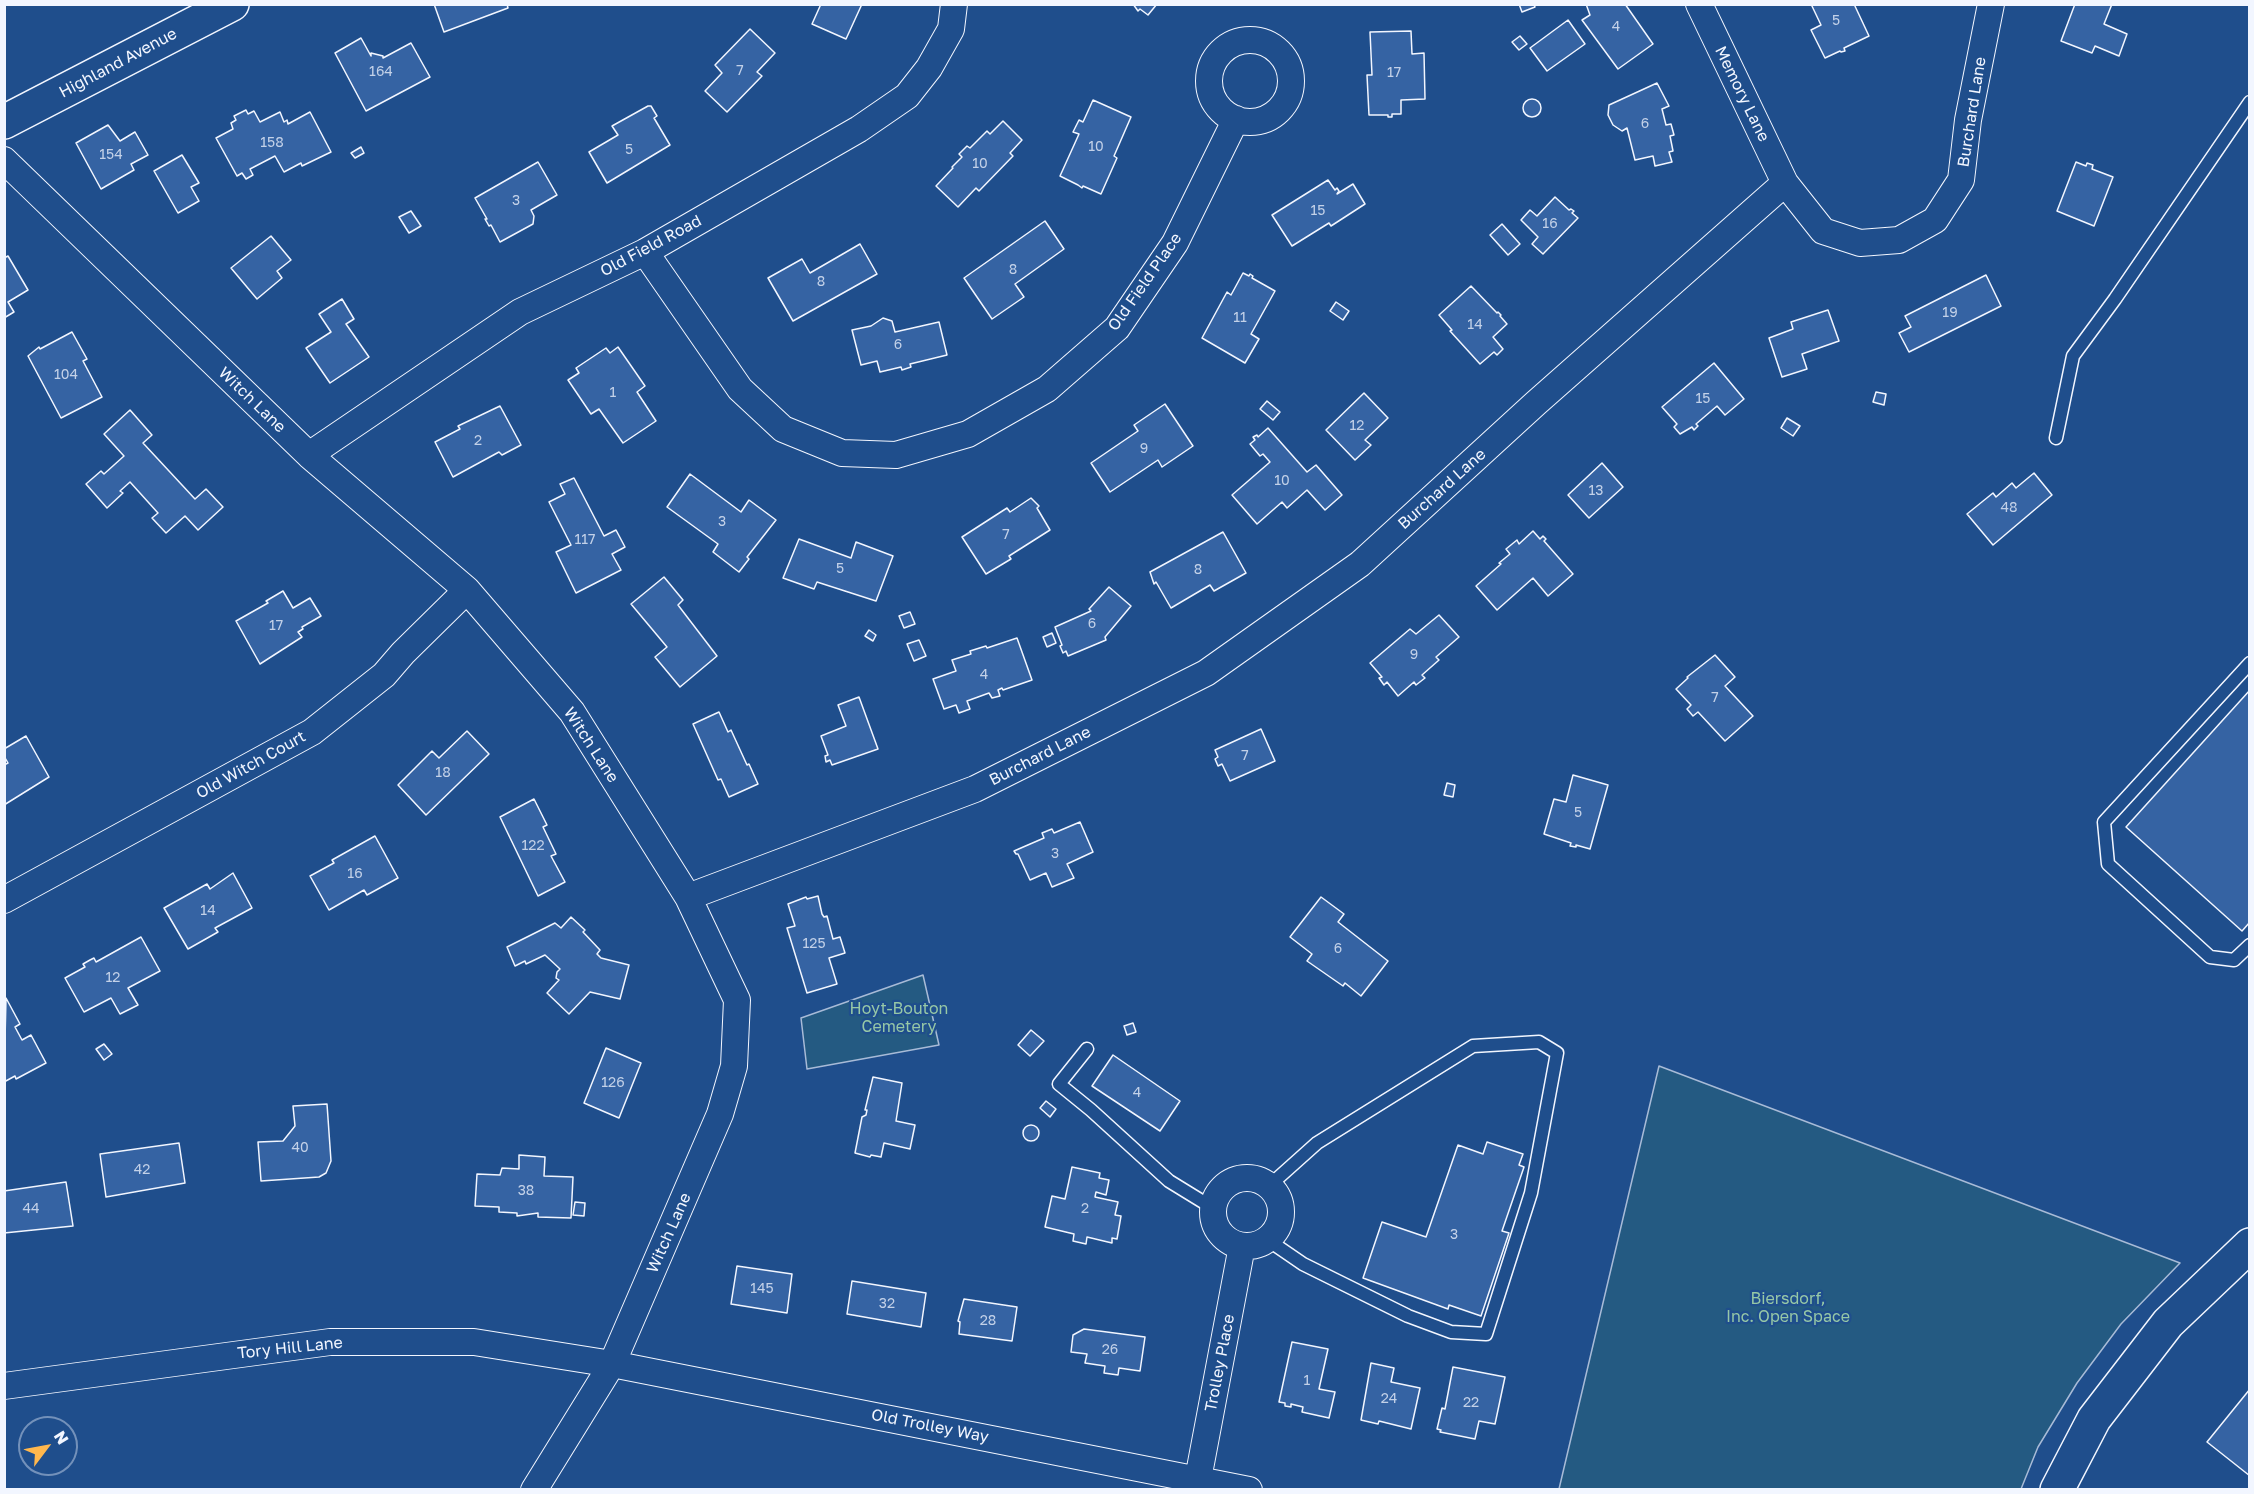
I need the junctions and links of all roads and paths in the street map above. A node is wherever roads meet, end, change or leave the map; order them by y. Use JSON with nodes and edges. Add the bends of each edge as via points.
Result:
{"nodes":[{"id":1,"x":232,"y":4,"type":"edge"},
{"id":2,"x":954,"y":4,"type":"edge"},
{"id":3,"x":1699,"y":4,"type":"edge"},
{"id":4,"x":1991,"y":4,"type":"edge"},
{"id":5,"x":2250,"y":102,"type":"edge"},
{"id":6,"x":1236,"y":119,"type":"dead end"},
{"id":7,"x":4,"y":122,"type":"edge"},
{"id":8,"x":4,"y":160,"type":"edge"},
{"id":9,"x":1785,"y":183,"type":"junction"},
{"id":10,"x":645,"y":252,"type":"junction"},
{"id":11,"x":2056,"y":438,"type":"dead end"},
{"id":12,"x":309,"y":455,"type":"junction"},
{"id":13,"x":467,"y":590,"type":"junction"},
{"id":14,"x":2250,"y":663,"type":"edge"},
{"id":15,"x":688,"y":897,"type":"junction"},
{"id":16,"x":4,"y":900,"type":"edge"},
{"id":17,"x":2250,"y":945,"type":"edge"},
{"id":18,"x":1087,"y":1049,"type":"dead end"},
{"id":19,"x":1269,"y":1186,"type":"junction"},
{"id":20,"x":1213,"y":1208,"type":"junction"},
{"id":21,"x":1268,"y":1240,"type":"junction"},
{"id":22,"x":2250,"y":1245,"type":"edge"},
{"id":23,"x":1242,"y":1246,"type":"junction"},
{"id":24,"x":612,"y":1364,"type":"junction"},
{"id":25,"x":4,"y":1386,"type":"edge"},
{"id":26,"x":1198,"y":1479,"type":"junction"},
{"id":27,"x":534,"y":1490,"type":"edge"},
{"id":28,"x":1249,"y":1490,"type":"edge"},
{"id":29,"x":2057,"y":1490,"type":"edge"}],
"edges":[{"from":1,"to":7,"type":"main road","name":"Highland Avenue"},
{"from":2,"to":10,"type":"street","name":"Old Field Road","via":[[951,29],[929,68],[907,96],[859,129]]},
{"from":3,"to":9,"type":"street","name":"Memory Lane"},
{"from":4,"to":9,"type":"street","name":"Burchard Lane","via":[[1968,120],[1961,180],[1935,220],[1899,240],[1860,243],[1823,231]]},
{"from":5,"to":11,"type":"lane","via":[[2073,356]]},
{"from":6,"to":10,"type":"street","name":"Old Field Place","via":[[1175,243],[1117,328],[1047,389],[968,434],[896,455],[842,453],[783,429],[740,389]]},
{"from":8,"to":12,"type":"street","name":"Witch Lane"},
{"from":9,"to":15,"type":"street","name":"Burchard Lane","via":[[1360,564],[1206,674],[975,789]]},
{"from":10,"to":12,"type":"street","name":"Old Field Road","via":[[520,312]]},
{"from":12,"to":13,"type":"street","name":"Witch Lane"},
{"from":13,"to":15,"type":"street","name":"Witch Lane","via":[[572,712]]},
{"from":13,"to":16,"type":"street","name":"Old Witch Court","via":[[384,675],[312,732]]},
{"from":14,"to":17,"type":"lane","via":[[2104,822],[2108,864],[2210,957],[2234,960]]},
{"from":15,"to":24,"type":"street","name":"Witch Lane","via":[[736,1000],[734,1066],[720,1114]]},
{"from":18,"to":20,"type":"lane","via":[[1059,1084],[1169,1181]]},
{"from":19,"to":20,"type":"street","via":[[1259,1180],[1239,1179],[1224,1186]]},
{"from":19,"to":21,"type":"street","via":[[1277,1196],[1281,1219]]},
{"from":19,"to":21,"type":"lane","via":[[1317,1143],[1473,1046],[1539,1042],[1557,1053],[1531,1193],[1486,1334],[1451,1332],[1408,1317],[1303,1264]]},
{"from":20,"to":23,"type":"street","via":[[1217,1229],[1232,1243]]},
{"from":21,"to":23,"type":"street","via":[[1256,1246]]},
{"from":22,"to":29,"type":"main road","via":[[2168,1323],[2094,1419]]},
{"from":23,"to":26,"type":"street","name":"Trolley Place"},
{"from":24,"to":25,"type":"street","name":"Tory Hill Lane","via":[[474,1342],[330,1342]]},
{"from":24,"to":26,"type":"street","name":"Old Trolley Way"},
{"from":24,"to":27,"type":"street","name":"Witch Lane"},
{"from":26,"to":28,"type":"street","name":"Old Trolley Way"}]}
